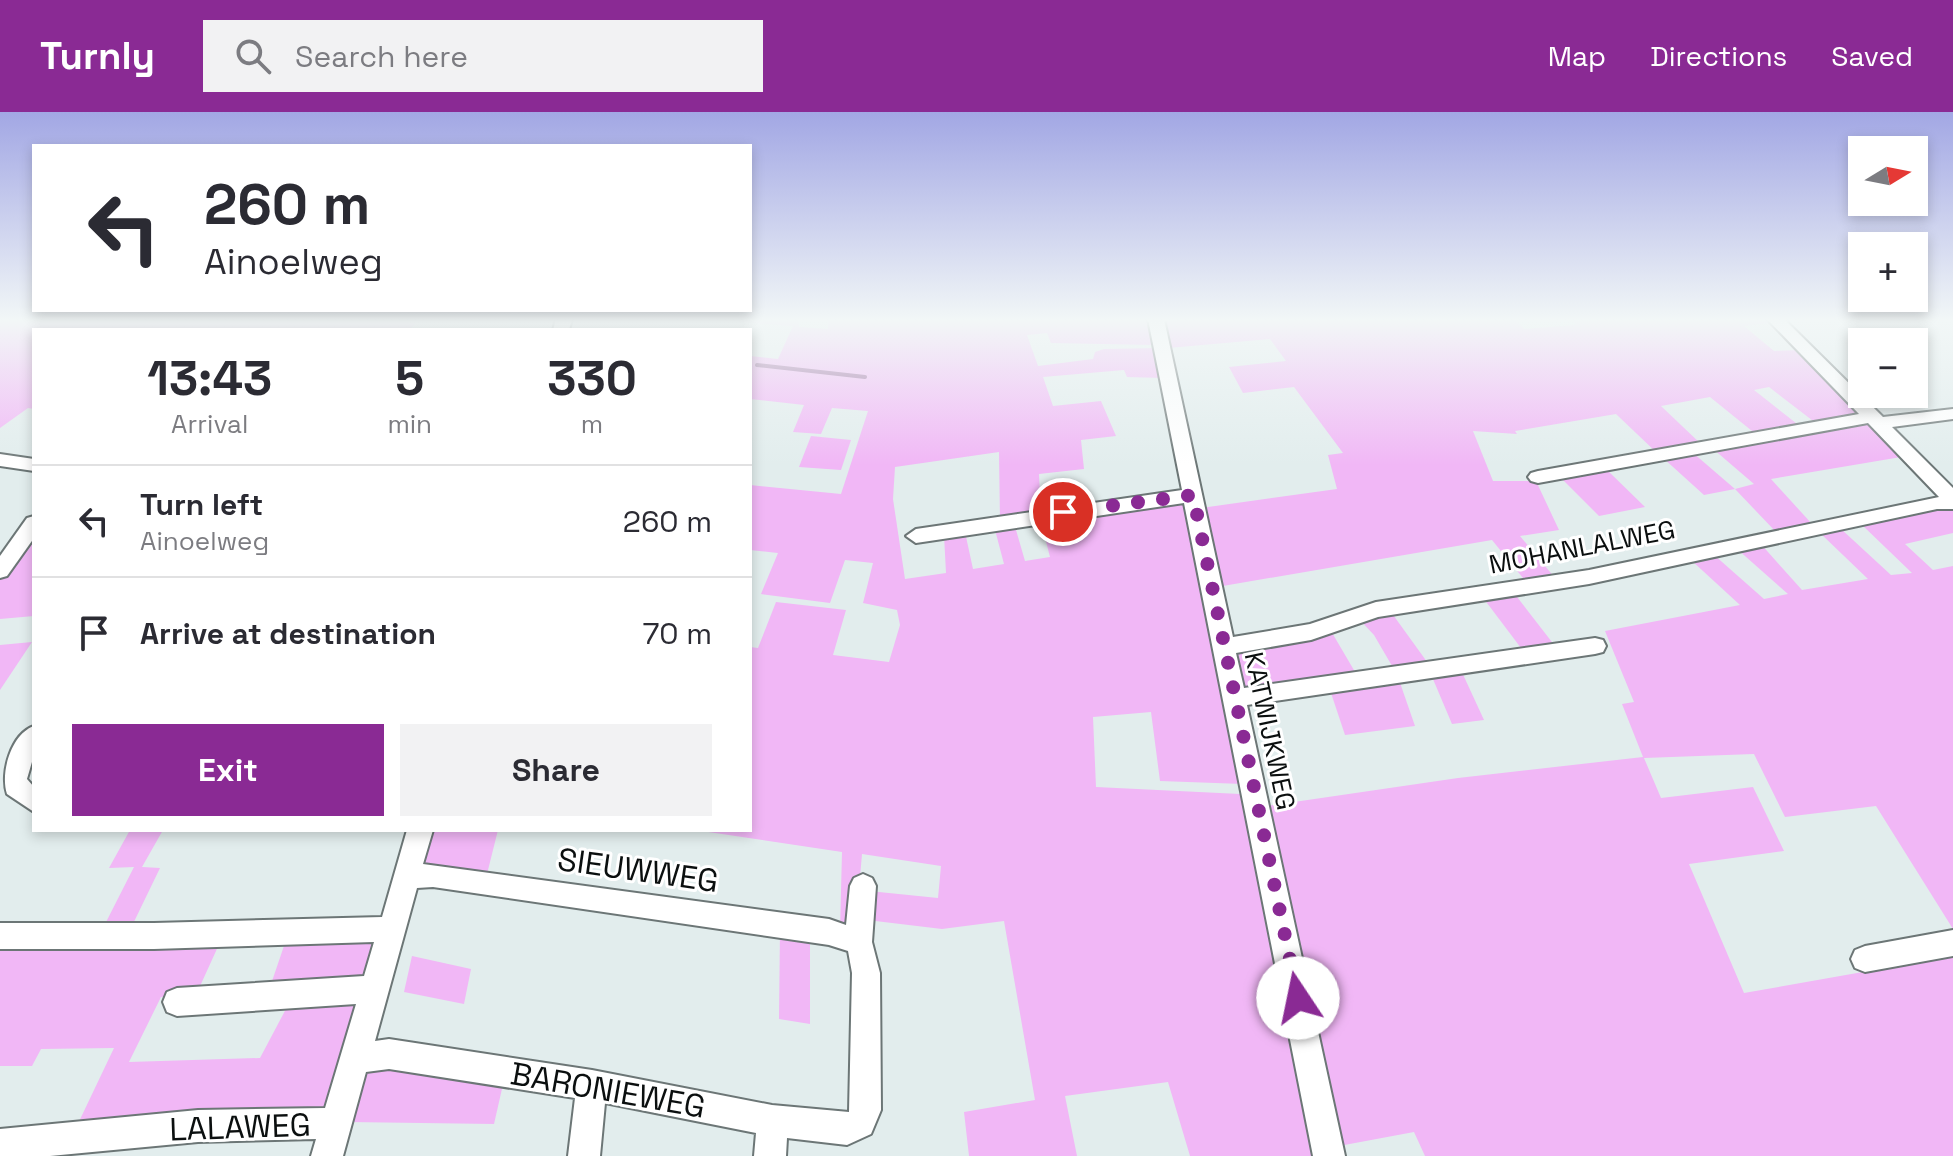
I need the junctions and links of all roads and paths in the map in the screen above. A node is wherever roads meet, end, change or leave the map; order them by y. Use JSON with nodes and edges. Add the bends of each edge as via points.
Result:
{"nodes":[{"id":1,"x":1166,"y":368,"type":"edge"},
{"id":2,"x":1824,"y":368,"type":"edge"},
{"id":3,"x":1953,"y":414,"type":"edge"},
{"id":4,"x":1877,"y":420,"type":"junction"},
{"id":5,"x":0,"y":460,"type":"edge"},
{"id":6,"x":32,"y":465,"type":"edge"},
{"id":7,"x":1538,"y":477,"type":"dead end"},
{"id":8,"x":1193,"y":495,"type":"junction"},
{"id":9,"x":1953,"y":501,"type":"edge"},
{"id":10,"x":32,"y":525,"type":"edge"},
{"id":11,"x":916,"y":536,"type":"dead end"},
{"id":12,"x":7,"y":552,"type":"edge"},
{"id":13,"x":0,"y":571,"type":"edge"},
{"id":14,"x":1595,"y":646,"type":"dead end"},
{"id":15,"x":1223,"y":647,"type":"junction"},
{"id":16,"x":1233,"y":698,"type":"junction"},
{"id":17,"x":32,"y":739,"type":"edge"},
{"id":18,"x":29,"y":798,"type":"edge"},
{"id":19,"x":419,"y":832,"type":"edge"},
{"id":20,"x":407,"y":877,"type":"junction"},
{"id":21,"x":863,"y":886,"type":"dead end"},
{"id":22,"x":392,"y":929,"type":"junction"},
{"id":23,"x":0,"y":936,"type":"edge"},
{"id":24,"x":858,"y":942,"type":"junction"},
{"id":25,"x":1953,"y":943,"type":"edge"},
{"id":26,"x":1865,"y":959,"type":"dead end"},
{"id":27,"x":375,"y":989,"type":"junction"},
{"id":28,"x":177,"y":1002,"type":"dead end"},
{"id":29,"x":355,"y":1058,"type":"junction"},
{"id":30,"x":592,"y":1085,"type":"junction"},
{"id":31,"x":772,"y":1121,"type":"junction"},
{"id":32,"x":336,"y":1123,"type":"junction"},
{"id":33,"x":0,"y":1145,"type":"edge"},
{"id":34,"x":327,"y":1156,"type":"edge"},
{"id":35,"x":584,"y":1156,"type":"edge"},
{"id":36,"x":770,"y":1156,"type":"edge"},
{"id":37,"x":1329,"y":1156,"type":"edge"}],
"edges":[{"from":1,"to":8,"type":"street","name":"KATWIJKWEG"},
{"from":2,"to":4,"type":"street"},
{"from":3,"to":4,"type":"street"},
{"from":4,"to":7,"type":"street"},
{"from":4,"to":9,"type":"street"},
{"from":5,"to":6,"type":"street"},
{"from":8,"to":11,"type":"street"},
{"from":8,"to":15,"type":"street","name":"KATWIJKWEG"},
{"from":9,"to":15,"type":"street","name":"MOHANLALWEG","via":[[1589,577],[1376,610],[1311,632]]},
{"from":10,"to":12,"type":"street"},
{"from":12,"to":13,"type":"street"},
{"from":14,"to":16,"type":"street"},
{"from":15,"to":16,"type":"street","name":"KATWIJKWEG"},
{"from":16,"to":37,"type":"street","name":"KATWIJKWEG"},
{"from":17,"to":18,"type":"street","via":[[14,775],[16,787]]},
{"from":19,"to":20,"type":"street"},
{"from":20,"to":22,"type":"street"},
{"from":20,"to":24,"type":"street","name":"SIEUWWEG","via":[[433,875],[829,932]]},
{"from":21,"to":24,"type":"street"},
{"from":22,"to":23,"type":"street"},
{"from":22,"to":27,"type":"street"},
{"from":24,"to":31,"type":"street","name":"BARONIEWEG","via":[[866,989],[866,1110],[860,1123],[847,1129]]},
{"from":25,"to":26,"type":"street"},
{"from":27,"to":28,"type":"street"},
{"from":27,"to":29,"type":"street"},
{"from":29,"to":30,"type":"street","name":"BARONIEWEG","via":[[389,1054]]},
{"from":29,"to":32,"type":"street"},
{"from":30,"to":31,"type":"street","name":"BARONIEWEG"},
{"from":30,"to":35,"type":"street"},
{"from":31,"to":36,"type":"street"},
{"from":32,"to":33,"type":"street","name":"LALAWEG","via":[[198,1126]]},
{"from":32,"to":34,"type":"street"}]}
